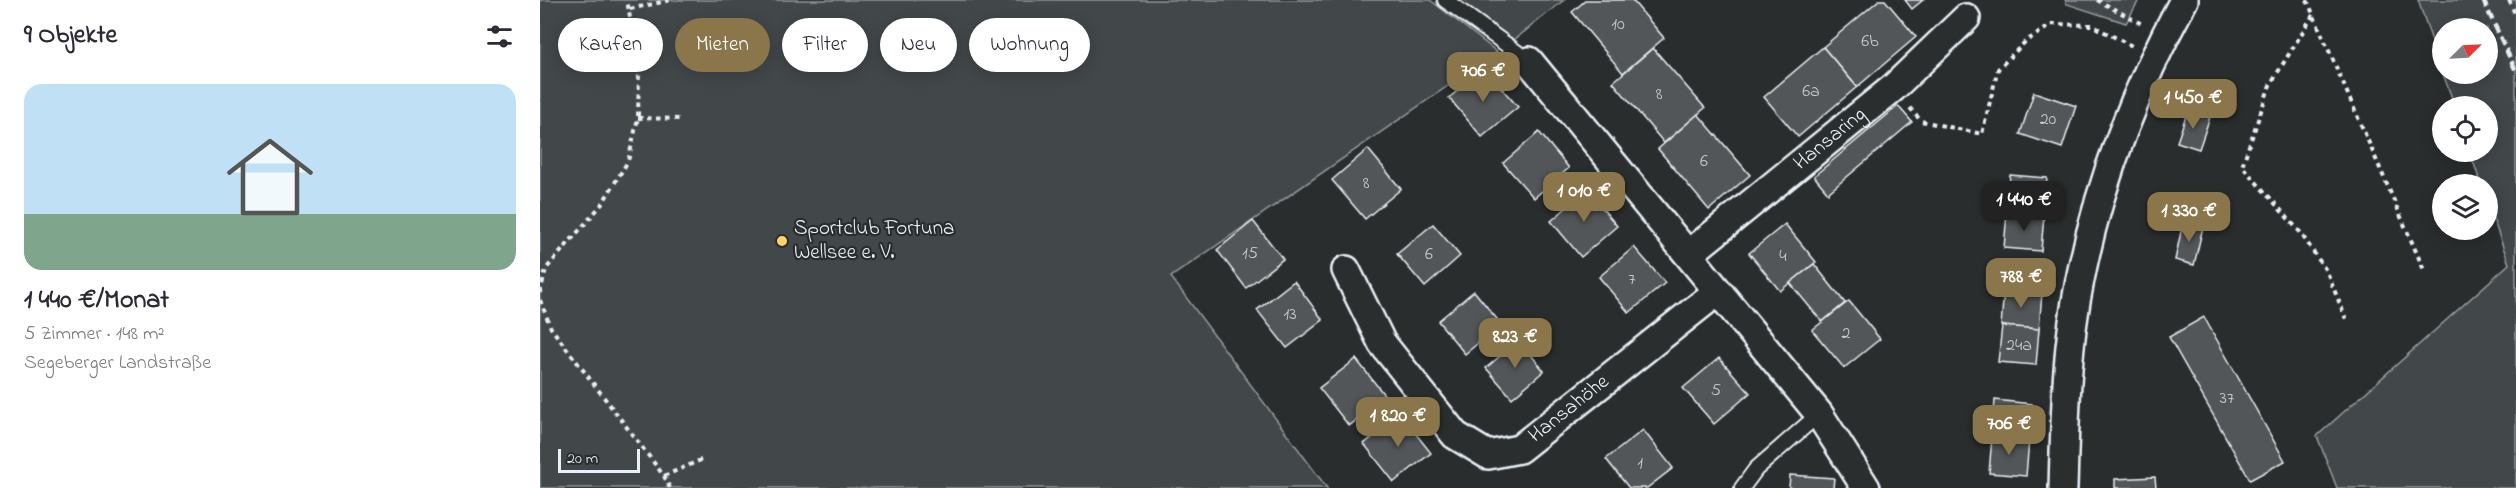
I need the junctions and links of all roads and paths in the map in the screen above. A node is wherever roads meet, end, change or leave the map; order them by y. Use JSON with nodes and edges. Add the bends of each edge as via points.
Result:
{"nodes":[{"id":1,"x":627,"y":0,"type":"edge"},
{"id":2,"x":672,"y":0,"type":"edge"},
{"id":3,"x":1445,"y":0,"type":"edge"},
{"id":4,"x":2097,"y":0,"type":"edge"},
{"id":5,"x":2184,"y":0,"type":"edge"},
{"id":6,"x":2307,"y":0,"type":"edge"},
{"id":7,"x":2509,"y":0,"type":"edge"},
{"id":8,"x":630,"y":9,"type":"junction"},
{"id":9,"x":2313,"y":15,"type":"junction"},
{"id":10,"x":2516,"y":16,"type":"edge"},
{"id":11,"x":1966,"y":18,"type":"dead end"},
{"id":12,"x":2159,"y":47,"type":"junction"},
{"id":13,"x":1529,"y":61,"type":"joint"},
{"id":14,"x":1893,"y":88,"type":"junction"},
{"id":15,"x":638,"y":118,"type":"junction"},
{"id":16,"x":683,"y":119,"type":"dead end"},
{"id":17,"x":1689,"y":254,"type":"junction"},
{"id":18,"x":1346,"y":270,"type":"dead end"},
{"id":19,"x":2424,"y":270,"type":"dead end"},
{"id":20,"x":1717,"y":292,"type":"junction"},
{"id":21,"x":540,"y":293,"type":"edge"},
{"id":22,"x":540,"y":300,"type":"edge"},
{"id":23,"x":2346,"y":319,"type":"dead end"},
{"id":24,"x":1819,"y":414,"type":"junction"},
{"id":25,"x":703,"y":459,"type":"dead end"},
{"id":26,"x":664,"y":476,"type":"junction"},
{"id":27,"x":670,"y":488,"type":"edge"},
{"id":28,"x":1742,"y":488,"type":"edge"},
{"id":29,"x":1866,"y":488,"type":"edge"},
{"id":30,"x":2063,"y":488,"type":"edge"}],
"edges":[{"from":1,"to":8,"type":"path"},
{"from":2,"to":8,"type":"path"},
{"from":3,"to":13,"type":"lane"},
{"from":4,"to":12,"type":"path"},
{"from":5,"to":12,"type":"street"},
{"from":6,"to":9,"type":"path"},
{"from":7,"to":10,"type":"path"},
{"from":8,"to":15,"type":"path","via":[[639,70]]},
{"from":9,"to":19,"type":"path"},
{"from":9,"to":23,"type":"path","via":[[2270,85],[2241,166],[2300,232],[2322,264]]},
{"from":11,"to":14,"type":"street","name":"Hansaring"},
{"from":12,"to":14,"type":"path","via":[[2091,25],[2053,24],[2026,41],[1998,69],[1982,134],[1921,121]]},
{"from":12,"to":30,"type":"street","via":[[2128,112],[2095,215],[2079,281],[2070,351]]},
{"from":13,"to":17,"type":"street"},
{"from":14,"to":17,"type":"street","name":"Hansaring"},
{"from":15,"to":16,"type":"path"},
{"from":15,"to":21,"type":"path","via":[[628,161],[602,204],[546,269]]},
{"from":17,"to":20,"type":"street"},
{"from":18,"to":20,"type":"street","name":"Hansahöhe","via":[[1382,343],[1455,435],[1488,455],[1519,449]]},
{"from":20,"to":24,"type":"street"},
{"from":22,"to":26,"type":"path","via":[[551,328]]},
{"from":24,"to":28,"type":"lane","via":[[1756,469]]},
{"from":24,"to":29,"type":"street"},
{"from":25,"to":26,"type":"path"},
{"from":26,"to":27,"type":"path"}]}
